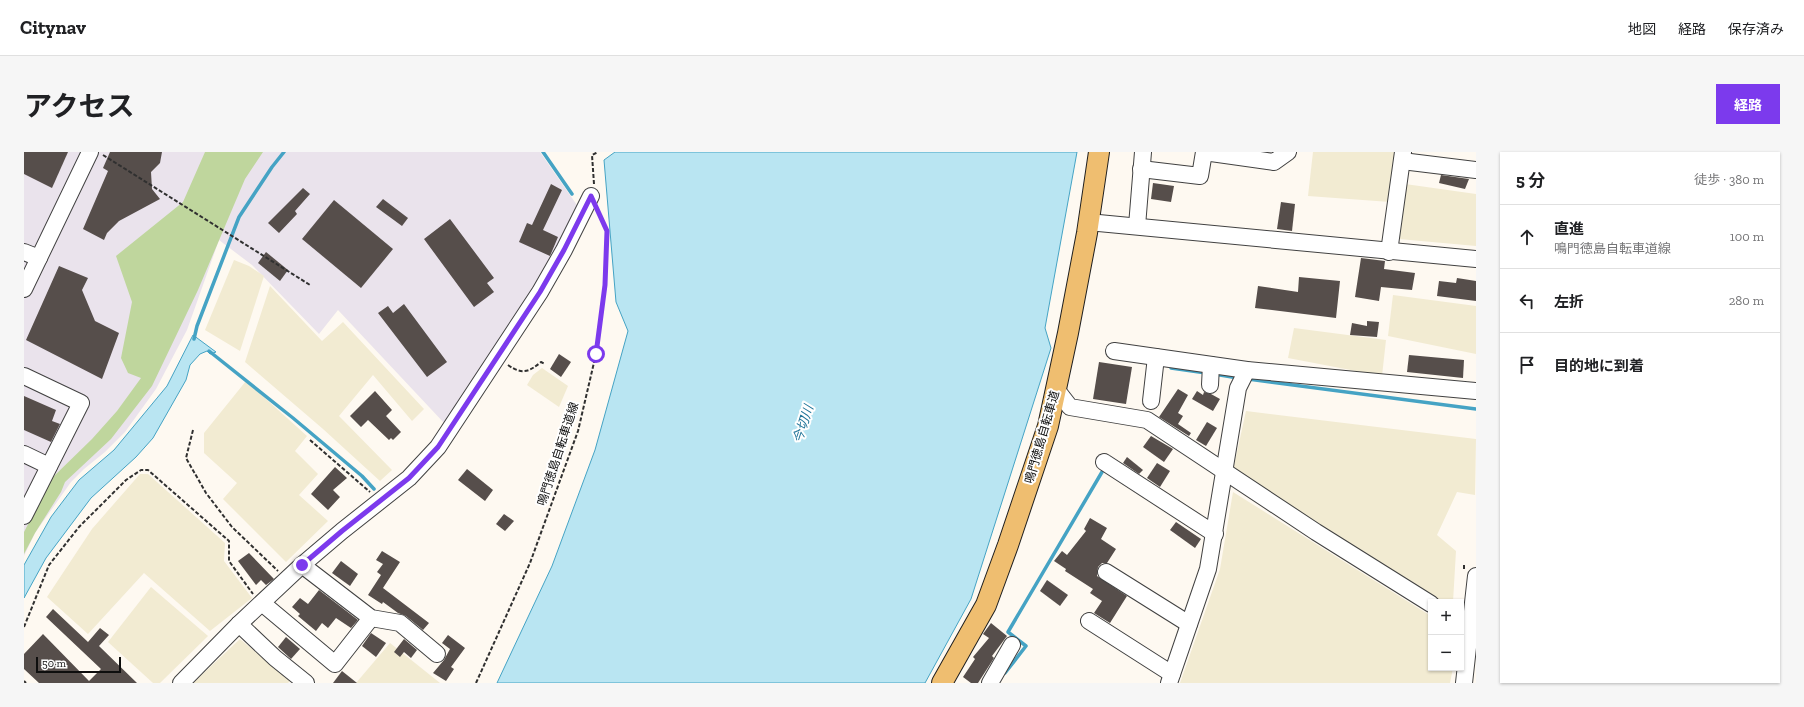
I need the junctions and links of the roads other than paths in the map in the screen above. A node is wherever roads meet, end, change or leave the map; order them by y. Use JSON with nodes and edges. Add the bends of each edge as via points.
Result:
{"nodes":[{"id":1,"x":90,"y":152,"type":"edge"},
{"id":2,"x":1099,"y":152,"type":"edge"},
{"id":3,"x":1142,"y":152,"type":"edge"},
{"id":4,"x":1200,"y":152,"type":"edge"},
{"id":5,"x":1204,"y":152,"type":"edge"},
{"id":6,"x":1288,"y":152,"type":"edge"},
{"id":7,"x":1402,"y":157,"type":"edge"},
{"id":8,"x":1141,"y":170,"type":"junction"},
{"id":9,"x":1476,"y":170,"type":"edge"},
{"id":10,"x":591,"y":196,"type":"road end"},
{"id":11,"x":1088,"y":222,"type":"junction"},
{"id":12,"x":1137,"y":226,"type":"junction"},
{"id":13,"x":24,"y":252,"type":"edge"},
{"id":14,"x":1389,"y":252,"type":"junction"},
{"id":15,"x":38,"y":258,"type":"junction"},
{"id":16,"x":1476,"y":259,"type":"edge"},
{"id":17,"x":24,"y":289,"type":"edge"},
{"id":18,"x":1114,"y":351,"type":"dead end"},
{"id":19,"x":1156,"y":357,"type":"junction"},
{"id":20,"x":1211,"y":365,"type":"junction"},
{"id":21,"x":1247,"y":370,"type":"junction"},
{"id":22,"x":24,"y":376,"type":"edge"},
{"id":23,"x":1210,"y":385,"type":"dead end"},
{"id":24,"x":1056,"y":389,"type":"junction"},
{"id":25,"x":1476,"y":391,"type":"edge"},
{"id":26,"x":1151,"y":401,"type":"dead end"},
{"id":27,"x":24,"y":454,"type":"edge"},
{"id":28,"x":1104,"y":462,"type":"dead end"},
{"id":29,"x":49,"y":466,"type":"junction"},
{"id":30,"x":1226,"y":471,"type":"junction"},
{"id":31,"x":24,"y":516,"type":"edge"},
{"id":32,"x":1215,"y":534,"type":"junction"},
{"id":33,"x":302,"y":565,"type":"junction"},
{"id":34,"x":1106,"y":572,"type":"dead end"},
{"id":35,"x":1476,"y":576,"type":"edge"},
{"id":36,"x":1428,"y":602,"type":"edge"},
{"id":37,"x":262,"y":604,"type":"junction"},
{"id":38,"x":371,"y":618,"type":"junction"},
{"id":39,"x":1089,"y":620,"type":"dead end"},
{"id":40,"x":239,"y":624,"type":"junction"},
{"id":41,"x":1189,"y":624,"type":"junction"},
{"id":42,"x":1466,"y":624,"type":"edge"},
{"id":43,"x":1012,"y":645,"type":"dead end"},
{"id":44,"x":437,"y":654,"type":"dead end"},
{"id":45,"x":1170,"y":678,"type":"edge"},
{"id":46,"x":182,"y":683,"type":"edge"},
{"id":47,"x":306,"y":683,"type":"edge"},
{"id":48,"x":942,"y":683,"type":"edge"},
{"id":49,"x":990,"y":683,"type":"edge"},
{"id":50,"x":1464,"y":683,"type":"edge"}],
"edges":[{"from":1,"to":15,"type":"street"},
{"from":2,"to":11,"type":"main road","name":"鳴門徳島自転車道"},
{"from":3,"to":8,"type":"street"},
{"from":4,"to":5,"type":"street"},
{"from":5,"to":6,"type":"street","via":[[1274,162]]},
{"from":5,"to":8,"type":"street","via":[[1200,176]]},
{"from":7,"to":9,"type":"street"},
{"from":7,"to":14,"type":"street"},
{"from":8,"to":12,"type":"street"},
{"from":10,"to":33,"type":"street","via":[[547,280],[438,447],[409,478]]},
{"from":11,"to":12,"type":"street"},
{"from":11,"to":24,"type":"main road","name":"鳴門徳島自転車道"},
{"from":12,"to":14,"type":"street"},
{"from":13,"to":15,"type":"street"},
{"from":14,"to":16,"type":"street"},
{"from":15,"to":17,"type":"street"},
{"from":18,"to":19,"type":"street"},
{"from":19,"to":20,"type":"street"},
{"from":19,"to":26,"type":"street"},
{"from":20,"to":21,"type":"street"},
{"from":20,"to":23,"type":"street"},
{"from":21,"to":25,"type":"street"},
{"from":21,"to":30,"type":"street","via":[[1238,388]]},
{"from":22,"to":29,"type":"street","via":[[81,403]]},
{"from":24,"to":30,"type":"street","via":[[1070,407],[1147,420]]},
{"from":24,"to":48,"type":"main road","name":"鳴門徳島自転車道","via":[[1048,426],[988,599]]},
{"from":27,"to":29,"type":"street"},
{"from":28,"to":32,"type":"street"},
{"from":29,"to":31,"type":"street"},
{"from":30,"to":32,"type":"street"},
{"from":30,"to":36,"type":"street","via":[[1316,532]]},
{"from":32,"to":41,"type":"street","via":[[1208,569]]},
{"from":33,"to":37,"type":"street"},
{"from":33,"to":38,"type":"street"},
{"from":34,"to":41,"type":"street"},
{"from":35,"to":42,"type":"street"},
{"from":37,"to":38,"type":"street","via":[[334,664]]},
{"from":37,"to":40,"type":"street"},
{"from":38,"to":44,"type":"street","via":[[400,623]]},
{"from":39,"to":45,"type":"street"},
{"from":40,"to":46,"type":"street"},
{"from":40,"to":47,"type":"street"},
{"from":41,"to":45,"type":"street"},
{"from":42,"to":50,"type":"street"},
{"from":43,"to":49,"type":"street"}]}
